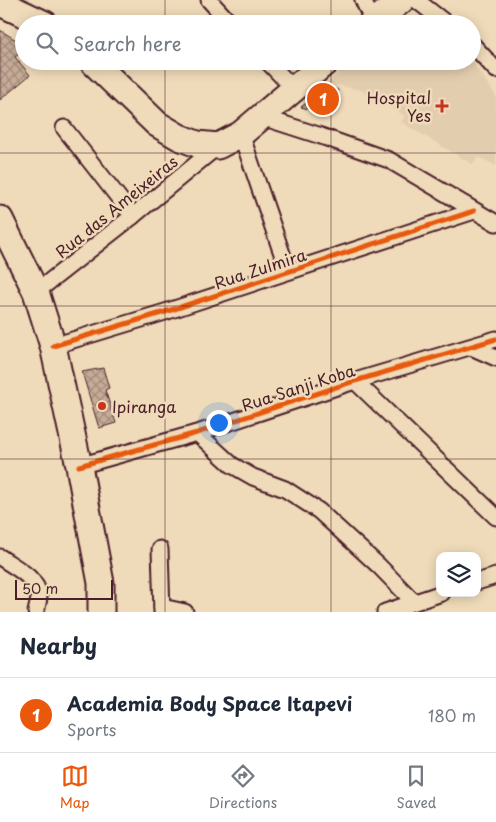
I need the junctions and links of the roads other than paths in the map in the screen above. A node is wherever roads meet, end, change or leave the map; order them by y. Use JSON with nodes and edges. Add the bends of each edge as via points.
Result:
{"nodes":[{"id":1,"x":26,"y":0,"type":"edge"},
{"id":2,"x":208,"y":0,"type":"edge"},
{"id":3,"x":402,"y":0,"type":"edge"},
{"id":4,"x":416,"y":0,"type":"edge"},
{"id":5,"x":0,"y":3,"type":"edge"},
{"id":6,"x":26,"y":15,"type":"edge"},
{"id":7,"x":43,"y":15,"type":"edge"},
{"id":8,"x":222,"y":15,"type":"edge"},
{"id":9,"x":369,"y":15,"type":"edge"},
{"id":10,"x":435,"y":15,"type":"edge"},
{"id":11,"x":481,"y":54,"type":"edge"},
{"id":12,"x":101,"y":70,"type":"edge"},
{"id":13,"x":276,"y":70,"type":"edge"},
{"id":14,"x":316,"y":70,"type":"edge"},
{"id":15,"x":496,"y":70,"type":"edge"},
{"id":16,"x":294,"y":89,"type":"junction"},
{"id":17,"x":262,"y":118,"type":"junction"},
{"id":18,"x":64,"y":128,"type":"dead end"},
{"id":19,"x":241,"y":134,"type":"junction"},
{"id":20,"x":218,"y":146,"type":"junction"},
{"id":21,"x":474,"y":211,"type":"junction"},
{"id":22,"x":133,"y":216,"type":"junction"},
{"id":23,"x":0,"y":219,"type":"edge"},
{"id":24,"x":496,"y":223,"type":"edge"},
{"id":25,"x":288,"y":271,"type":"junction"},
{"id":26,"x":36,"y":292,"type":"junction"},
{"id":27,"x":496,"y":339,"type":"edge"},
{"id":28,"x":53,"y":346,"type":"junction"},
{"id":29,"x":471,"y":347,"type":"junction"},
{"id":30,"x":496,"y":358,"type":"edge"},
{"id":31,"x":355,"y":382,"type":"junction"},
{"id":32,"x":197,"y":433,"type":"junction"},
{"id":33,"x":79,"y":466,"type":"junction"},
{"id":34,"x":496,"y":517,"type":"edge"},
{"id":35,"x":160,"y":549,"type":"dead end"},
{"id":36,"x":0,"y":557,"type":"edge"},
{"id":37,"x":496,"y":576,"type":"edge"},
{"id":38,"x":481,"y":581,"type":"edge"},
{"id":39,"x":436,"y":595,"type":"edge"},
{"id":40,"x":414,"y":602,"type":"junction"},
{"id":41,"x":162,"y":609,"type":"edge"},
{"id":42,"x":36,"y":612,"type":"edge"},
{"id":43,"x":101,"y":612,"type":"edge"},
{"id":44,"x":185,"y":612,"type":"edge"},
{"id":45,"x":385,"y":612,"type":"edge"}],
"edges":[{"from":1,"to":7,"type":"main road"},
{"from":2,"to":8,"type":"street"},
{"from":3,"to":9,"type":"main road"},
{"from":4,"to":10,"type":"street"},
{"from":5,"to":6,"type":"main road"},
{"from":11,"to":15,"type":"street"},
{"from":12,"to":20,"type":"main road","via":[[157,124],[197,144]]},
{"from":13,"to":16,"type":"street"},
{"from":14,"to":16,"type":"main road"},
{"from":16,"to":17,"type":"main road"},
{"from":17,"to":19,"type":"main road"},
{"from":17,"to":21,"type":"street","via":[[389,160]]},
{"from":18,"to":22,"type":"street"},
{"from":19,"to":20,"type":"main road"},
{"from":19,"to":25,"type":"street"},
{"from":20,"to":22,"type":"street","name":"Rua das Ameixeiras"},
{"from":21,"to":24,"type":"street"},
{"from":21,"to":25,"type":"street","name":"Rua Zulmira"},
{"from":22,"to":26,"type":"street","name":"Rua das Ameixeiras"},
{"from":23,"to":26,"type":"main road"},
{"from":25,"to":28,"type":"street","name":"Rua Zulmira"},
{"from":26,"to":28,"type":"main road"},
{"from":27,"to":29,"type":"street","name":"Rua Sanji Koba"},
{"from":28,"to":33,"type":"main road"},
{"from":29,"to":30,"type":"street"},
{"from":29,"to":31,"type":"street","name":"Rua Sanji Koba"},
{"from":31,"to":32,"type":"street","name":"Rua Sanji Koba"},
{"from":31,"to":34,"type":"street"},
{"from":32,"to":33,"type":"street","name":"Rua Sanji Koba"},
{"from":32,"to":40,"type":"street","via":[[232,465],[285,489],[319,511]]},
{"from":33,"to":43,"type":"main road","via":[[101,583]]},
{"from":35,"to":41,"type":"street"},
{"from":36,"to":42,"type":"street","via":[[35,585],[39,597]]},
{"from":37,"to":38,"type":"street"},
{"from":39,"to":40,"type":"street"},
{"from":40,"to":45,"type":"street"},
{"from":41,"to":44,"type":"street"}]}
